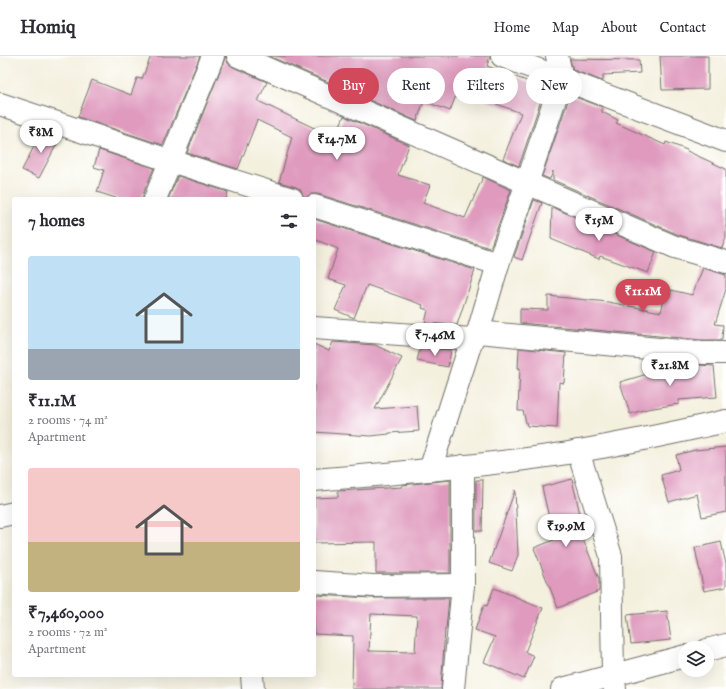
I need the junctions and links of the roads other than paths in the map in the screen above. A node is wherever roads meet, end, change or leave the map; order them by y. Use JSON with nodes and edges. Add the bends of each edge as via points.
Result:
{"nodes":[{"id":1,"x":213,"y":56,"type":"edge"},
{"id":2,"x":238,"y":56,"type":"edge"},
{"id":3,"x":502,"y":56,"type":"edge"},
{"id":4,"x":557,"y":56,"type":"edge"},
{"id":5,"x":535,"y":68,"type":"edge"},
{"id":6,"x":560,"y":68,"type":"edge"},
{"id":7,"x":582,"y":86,"type":"edge"},
{"id":8,"x":0,"y":104,"type":"edge"},
{"id":9,"x":553,"y":104,"type":"edge"},
{"id":10,"x":726,"y":141,"type":"edge"},
{"id":11,"x":171,"y":161,"type":"junction"},
{"id":12,"x":527,"y":183,"type":"junction"},
{"id":13,"x":156,"y":197,"type":"edge"},
{"id":14,"x":286,"y":197,"type":"edge"},
{"id":15,"x":316,"y":207,"type":"edge"},
{"id":16,"x":726,"y":262,"type":"edge"},
{"id":17,"x":498,"y":264,"type":"junction"},
{"id":18,"x":316,"y":328,"type":"edge"},
{"id":19,"x":475,"y":336,"type":"junction"},
{"id":20,"x":726,"y":353,"type":"edge"},
{"id":21,"x":726,"y":422,"type":"edge"},
{"id":22,"x":578,"y":451,"type":"junction"},
{"id":23,"x":463,"y":466,"type":"junction"},
{"id":24,"x":430,"y":470,"type":"junction"},
{"id":25,"x":316,"y":480,"type":"edge"},
{"id":26,"x":12,"y":513,"type":"edge"},
{"id":27,"x":0,"y":516,"type":"edge"},
{"id":28,"x":316,"y":582,"type":"edge"},
{"id":29,"x":464,"y":585,"type":"junction"},
{"id":30,"x":726,"y":645,"type":"edge"},
{"id":31,"x":714,"y":648,"type":"edge"},
{"id":32,"x":678,"y":659,"type":"edge"},
{"id":33,"x":252,"y":677,"type":"edge"},
{"id":34,"x":614,"y":682,"type":"edge"},
{"id":35,"x":254,"y":689,"type":"edge"},
{"id":36,"x":453,"y":689,"type":"edge"},
{"id":37,"x":562,"y":689,"type":"edge"}],
"edges":[{"from":1,"to":11,"type":"street"},
{"from":2,"to":12,"type":"street"},
{"from":3,"to":5,"type":"street"},
{"from":4,"to":6,"type":"street"},
{"from":7,"to":10,"type":"street"},
{"from":8,"to":11,"type":"street"},
{"from":9,"to":12,"type":"street"},
{"from":11,"to":13,"type":"street"},
{"from":11,"to":14,"type":"street"},
{"from":12,"to":16,"type":"street","via":[[675,247]]},
{"from":12,"to":17,"type":"street"},
{"from":15,"to":17,"type":"street"},
{"from":17,"to":19,"type":"street"},
{"from":18,"to":19,"type":"street"},
{"from":19,"to":20,"type":"street"},
{"from":19,"to":24,"type":"street"},
{"from":21,"to":22,"type":"street"},
{"from":22,"to":23,"type":"street"},
{"from":22,"to":34,"type":"street","via":[[611,556]]},
{"from":23,"to":24,"type":"street"},
{"from":23,"to":29,"type":"street"},
{"from":24,"to":25,"type":"street"},
{"from":26,"to":27,"type":"street"},
{"from":28,"to":29,"type":"street","via":[[373,586]]},
{"from":29,"to":36,"type":"street"},
{"from":30,"to":31,"type":"street"},
{"from":32,"to":34,"type":"street"},
{"from":33,"to":35,"type":"street"},
{"from":34,"to":37,"type":"street"}]}
